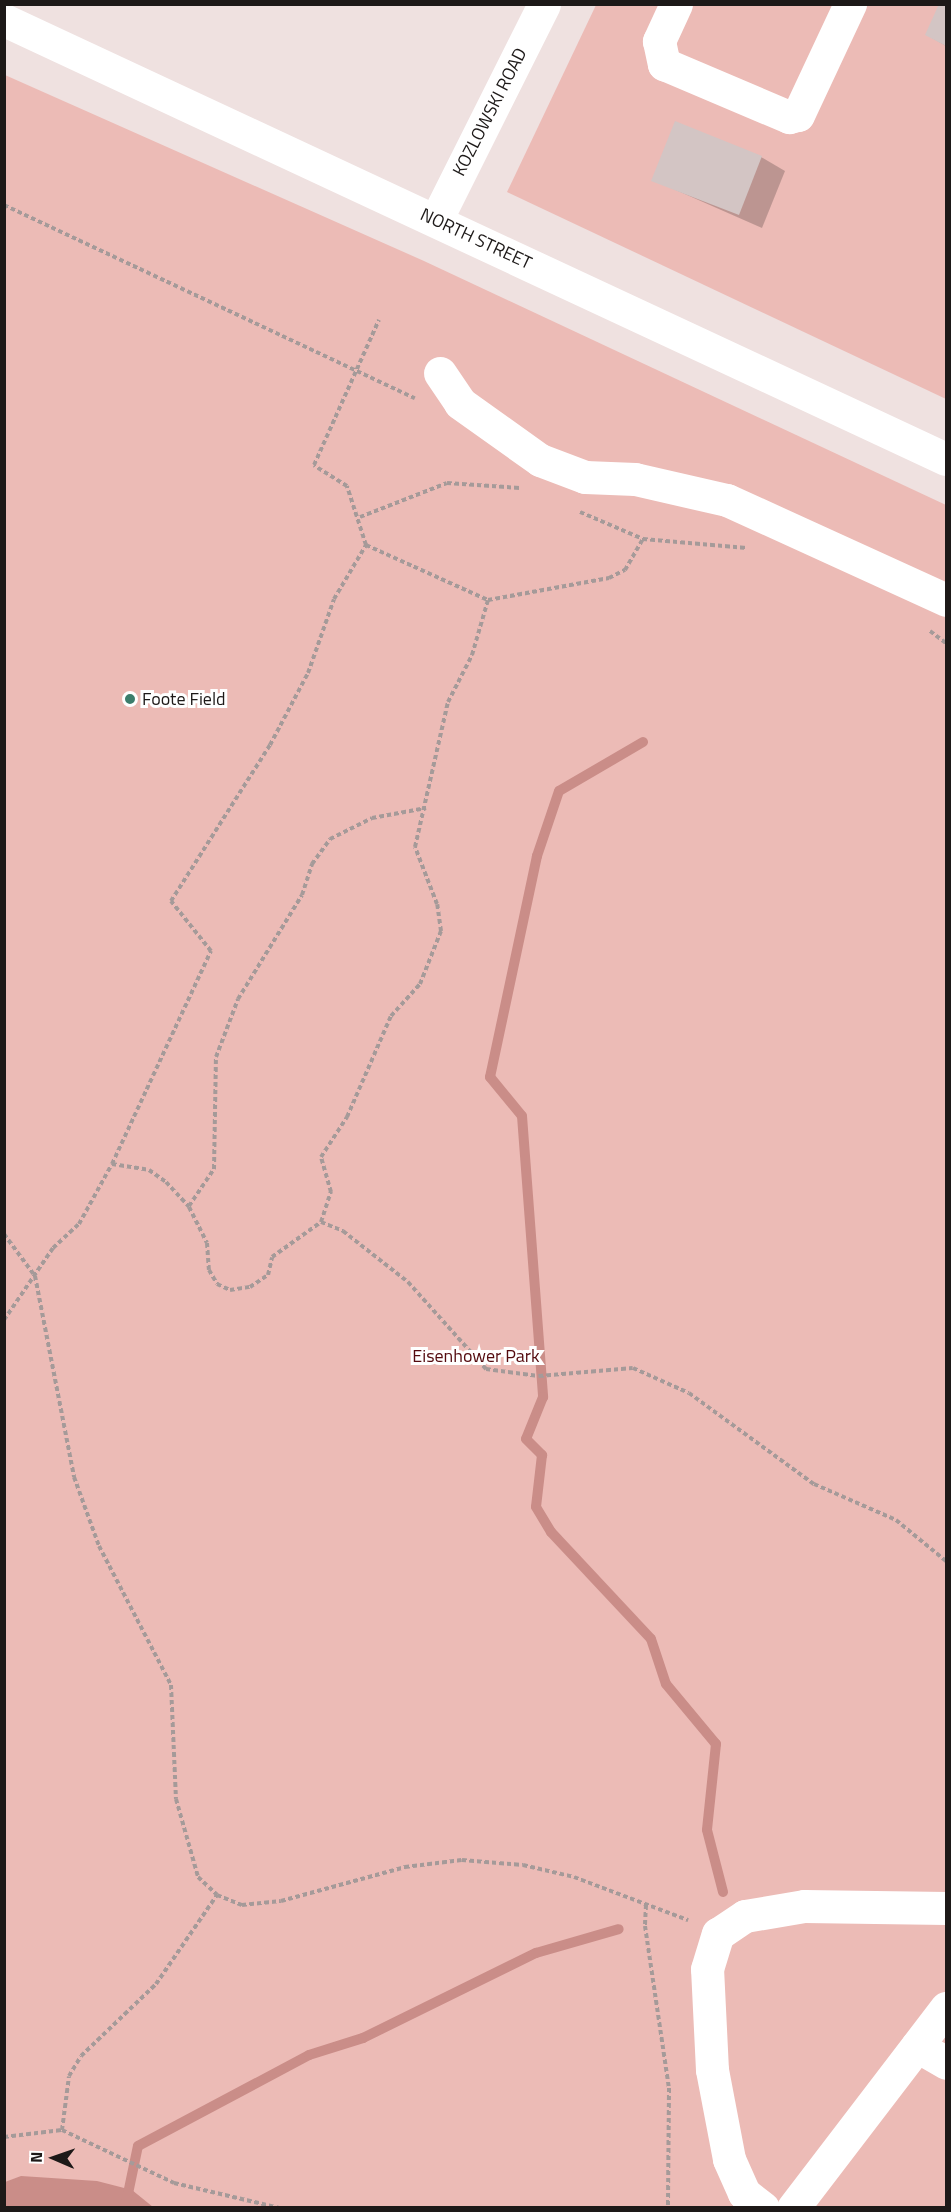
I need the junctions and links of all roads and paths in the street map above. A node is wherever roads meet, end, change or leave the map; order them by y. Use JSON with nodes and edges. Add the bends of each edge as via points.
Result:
{"nodes":[{"id":1,"x":544,"y":4,"type":"edge"},
{"id":2,"x":676,"y":4,"type":"edge"},
{"id":3,"x":850,"y":4,"type":"edge"},
{"id":4,"x":4,"y":20,"type":"edge"},
{"id":5,"x":4,"y":205,"type":"edge"},
{"id":6,"x":436,"y":220,"type":"junction"},
{"id":7,"x":379,"y":320,"type":"dead end"},
{"id":8,"x":357,"y":370,"type":"junction"},
{"id":9,"x":440,"y":373,"type":"dead end"},
{"id":10,"x":422,"y":400,"type":"dead end"},
{"id":11,"x":946,"y":459,"type":"edge"},
{"id":12,"x":524,"y":488,"type":"dead end"},
{"id":13,"x":567,"y":507,"type":"dead end"},
{"id":14,"x":360,"y":517,"type":"junction"},
{"id":15,"x":643,"y":539,"type":"junction"},
{"id":16,"x":366,"y":545,"type":"junction"},
{"id":17,"x":753,"y":549,"type":"dead end"},
{"id":18,"x":488,"y":600,"type":"junction"},
{"id":19,"x":946,"y":600,"type":"edge"},
{"id":20,"x":926,"y":629,"type":"dead end"},
{"id":21,"x":946,"y":643,"type":"edge"},
{"id":22,"x":426,"y":808,"type":"junction"},
{"id":23,"x":112,"y":1164,"type":"junction"},
{"id":24,"x":189,"y":1207,"type":"junction"},
{"id":25,"x":321,"y":1222,"type":"junction"},
{"id":26,"x":4,"y":1234,"type":"edge"},
{"id":27,"x":35,"y":1276,"type":"junction"},
{"id":28,"x":4,"y":1320,"type":"edge"},
{"id":29,"x":946,"y":1561,"type":"edge"},
{"id":30,"x":217,"y":1894,"type":"junction"},
{"id":31,"x":646,"y":1905,"type":"junction"},
{"id":32,"x":946,"y":1908,"type":"edge"},
{"id":33,"x":718,"y":1934,"type":"junction"},
{"id":34,"x":946,"y":2008,"type":"edge"},
{"id":35,"x":917,"y":2046,"type":"junction"},
{"id":36,"x":946,"y":2063,"type":"edge"},
{"id":37,"x":62,"y":2130,"type":"junction"},
{"id":38,"x":4,"y":2138,"type":"edge"},
{"id":39,"x":280,"y":2208,"type":"edge"},
{"id":40,"x":668,"y":2208,"type":"edge"},
{"id":41,"x":763,"y":2208,"type":"edge"},
{"id":42,"x":793,"y":2208,"type":"edge"}],
"edges":[{"from":1,"to":6,"type":"main road","name":"KOZLOWSKI ROAD"},
{"from":2,"to":3,"type":"main road","via":[[659,41],[664,64],[789,117],[798,115]]},
{"from":4,"to":6,"type":"main road","name":"NORTH STREET"},
{"from":5,"to":8,"type":"path"},
{"from":6,"to":11,"type":"main road","name":"NORTH STREET"},
{"from":7,"to":8,"type":"path"},
{"from":8,"to":10,"type":"path"},
{"from":8,"to":14,"type":"path","via":[[314,465],[348,486]]},
{"from":9,"to":19,"type":"main road","via":[[460,403],[540,460],[585,477],[635,479],[727,500]]},
{"from":12,"to":14,"type":"path","via":[[447,483]]},
{"from":13,"to":15,"type":"path"},
{"from":14,"to":16,"type":"path"},
{"from":15,"to":17,"type":"path"},
{"from":15,"to":18,"type":"path","via":[[625,570],[609,578]]},
{"from":16,"to":18,"type":"path"},
{"from":16,"to":23,"type":"path","via":[[334,599],[308,673],[270,745],[171,902],[211,951]]},
{"from":18,"to":22,"type":"path","via":[[472,655],[448,702]]},
{"from":20,"to":21,"type":"path"},
{"from":22,"to":24,"type":"path","via":[[372,818],[341,833],[312,864],[302,895],[238,999],[216,1057],[214,1169]]},
{"from":22,"to":25,"type":"path","via":[[415,846],[437,904],[441,932],[420,984],[391,1016],[347,1117],[321,1157],[331,1192]]},
{"from":23,"to":24,"type":"path","via":[[149,1170]]},
{"from":23,"to":27,"type":"path","via":[[79,1224]]},
{"from":24,"to":25,"type":"path","via":[[207,1243],[209,1270],[217,1284],[230,1290],[250,1287],[268,1275],[272,1257]]},
{"from":25,"to":29,"type":"path","via":[[351,1236],[408,1282],[486,1369],[539,1376],[633,1368],[689,1394],[814,1484],[896,1520]]},
{"from":26,"to":27,"type":"path"},
{"from":27,"to":28,"type":"path"},
{"from":27,"to":30,"type":"path","via":[[74,1477],[99,1546],[171,1685],[176,1799],[186,1848],[198,1877]]},
{"from":30,"to":31,"type":"path","via":[[242,1905],[281,1900],[405,1866],[462,1860],[523,1865],[574,1876]]},
{"from":30,"to":37,"type":"path","via":[[156,1983],[81,2056],[69,2076]]},
{"from":31,"to":33,"type":"path"},
{"from":31,"to":40,"type":"path","via":[[645,1926],[669,2088]]},
{"from":32,"to":33,"type":"main road","via":[[804,1906],[745,1916]]},
{"from":33,"to":41,"type":"main road","via":[[707,1969],[712,2070],[729,2159],[744,2193]]},
{"from":34,"to":35,"type":"main road"},
{"from":35,"to":36,"type":"main road"},
{"from":35,"to":42,"type":"main road"},
{"from":37,"to":38,"type":"path"},
{"from":37,"to":39,"type":"path","via":[[174,2183]]}]}
